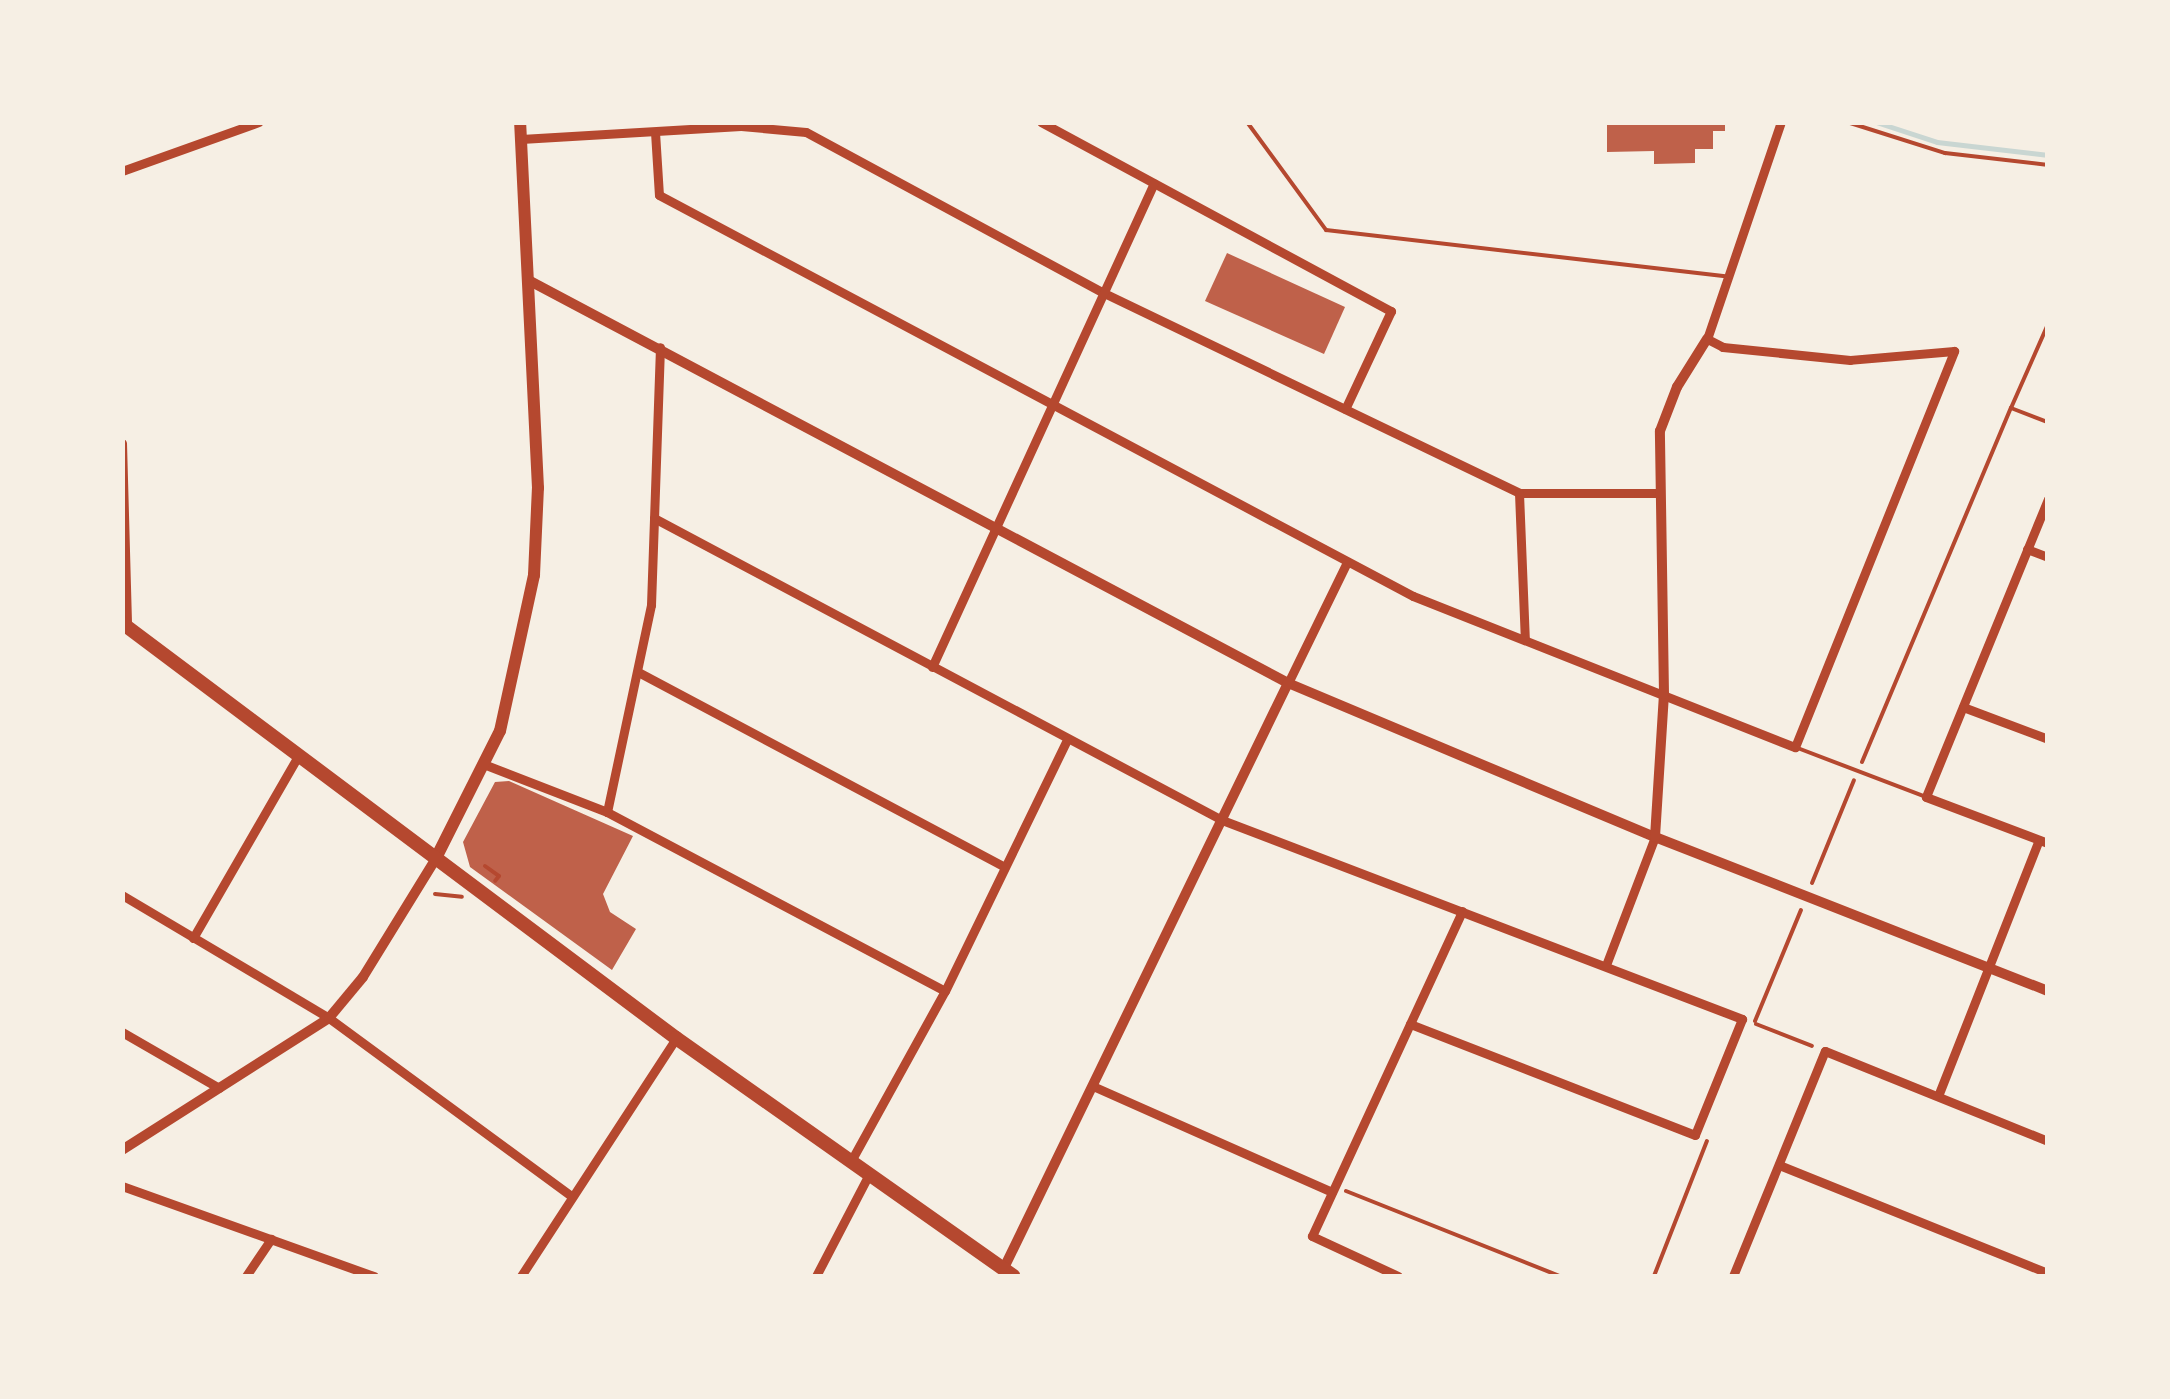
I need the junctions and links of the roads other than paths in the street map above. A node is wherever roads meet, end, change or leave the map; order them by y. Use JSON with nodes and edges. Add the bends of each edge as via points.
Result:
{"nodes":[{"id":1,"x":258,"y":122,"type":"edge"},
{"id":2,"x":520,"y":122,"type":"edge"},
{"id":3,"x":1040,"y":122,"type":"edge"},
{"id":4,"x":1246,"y":122,"type":"edge"},
{"id":5,"x":1781,"y":122,"type":"edge"},
{"id":6,"x":792,"y":126,"type":"edge"},
{"id":7,"x":809,"y":127,"type":"edge"},
{"id":8,"x":656,"y":132,"type":"junction"},
{"id":9,"x":520,"y":139,"type":"junction"},
{"id":10,"x":122,"y":171,"type":"edge"},
{"id":11,"x":1154,"y":183,"type":"junction"},
{"id":12,"x":1731,"y":277,"type":"junction"},
{"id":13,"x":530,"y":282,"type":"junction"},
{"id":14,"x":1104,"y":292,"type":"junction"},
{"id":15,"x":1707,"y":338,"type":"junction"},
{"id":16,"x":660,"y":347,"type":"junction"},
{"id":17,"x":1054,"y":404,"type":"junction"},
{"id":18,"x":1345,"y":410,"type":"junction"},
{"id":19,"x":122,"y":443,"type":"edge"},
{"id":20,"x":124,"y":466,"type":"edge"},
{"id":21,"x":1519,"y":493,"type":"junction"},
{"id":22,"x":1658,"y":494,"type":"junction"},
{"id":23,"x":2048,"y":499,"type":"edge"},
{"id":24,"x":654,"y":518,"type":"junction"},
{"id":25,"x":999,"y":526,"type":"junction"},
{"id":26,"x":2026,"y":549,"type":"junction"},
{"id":27,"x":2048,"y":557,"type":"edge"},
{"id":28,"x":1347,"y":562,"type":"junction"},
{"id":29,"x":125,"y":624,"type":"edge"},
{"id":30,"x":1525,"y":640,"type":"junction"},
{"id":31,"x":932,"y":667,"type":"junction"},
{"id":32,"x":640,"y":673,"type":"junction"},
{"id":33,"x":1288,"y":683,"type":"junction"},
{"id":34,"x":1664,"y":694,"type":"junction"},
{"id":35,"x":1963,"y":707,"type":"junction"},
{"id":36,"x":2048,"y":739,"type":"edge"},
{"id":37,"x":1067,"y":740,"type":"junction"},
{"id":38,"x":1795,"y":747,"type":"junction"},
{"id":39,"x":298,"y":756,"type":"junction"},
{"id":40,"x":486,"y":764,"type":"junction"},
{"id":41,"x":1926,"y":797,"type":"junction"},
{"id":42,"x":608,"y":812,"type":"junction"},
{"id":43,"x":1222,"y":820,"type":"junction"},
{"id":44,"x":1655,"y":837,"type":"junction"},
{"id":45,"x":2044,"y":842,"type":"edge"},
{"id":46,"x":435,"y":860,"type":"junction"},
{"id":47,"x":1006,"y":867,"type":"junction"},
{"id":48,"x":122,"y":895,"type":"edge"},
{"id":49,"x":1462,"y":911,"type":"junction"},
{"id":50,"x":193,"y":938,"type":"junction"},
{"id":51,"x":1606,"y":965,"type":"junction"},
{"id":52,"x":1988,"y":968,"type":"junction"},
{"id":53,"x":945,"y":991,"type":"junction"},
{"id":54,"x":2048,"y":991,"type":"edge"},
{"id":55,"x":329,"y":1018,"type":"junction"},
{"id":56,"x":1410,"y":1024,"type":"junction"},
{"id":57,"x":122,"y":1032,"type":"edge"},
{"id":58,"x":676,"y":1038,"type":"junction"},
{"id":59,"x":1095,"y":1087,"type":"junction"},
{"id":60,"x":219,"y":1088,"type":"junction"},
{"id":61,"x":1938,"y":1096,"type":"junction"},
{"id":62,"x":2048,"y":1141,"type":"edge"},
{"id":63,"x":122,"y":1150,"type":"edge"},
{"id":64,"x":850,"y":1161,"type":"junction"},
{"id":65,"x":1779,"y":1165,"type":"junction"},
{"id":66,"x":869,"y":1174,"type":"junction"},
{"id":67,"x":122,"y":1186,"type":"edge"},
{"id":68,"x":1334,"y":1190,"type":"junction"},
{"id":69,"x":571,"y":1196,"type":"junction"},
{"id":70,"x":271,"y":1239,"type":"junction"},
{"id":71,"x":1008,"y":1273,"type":"edge"},
{"id":72,"x":2048,"y":1273,"type":"edge"},
{"id":73,"x":246,"y":1276,"type":"edge"},
{"id":74,"x":374,"y":1276,"type":"edge"},
{"id":75,"x":521,"y":1276,"type":"edge"},
{"id":76,"x":816,"y":1276,"type":"edge"},
{"id":77,"x":1398,"y":1276,"type":"edge"},
{"id":78,"x":1733,"y":1276,"type":"edge"}],
"edges":[{"from":1,"to":10,"type":"street"},
{"from":2,"to":9,"type":"main road"},
{"from":3,"to":11,"type":"street"},
{"from":4,"to":12,"type":"lane","via":[[1326,230]]},
{"from":5,"to":12,"type":"street"},
{"from":6,"to":7,"type":"street"},
{"from":6,"to":8,"type":"street"},
{"from":7,"to":14,"type":"street"},
{"from":8,"to":9,"type":"street"},
{"from":8,"to":17,"type":"street","via":[[659,194]]},
{"from":9,"to":13,"type":"main road"},
{"from":11,"to":14,"type":"street"},
{"from":11,"to":18,"type":"street","via":[[1391,310]]},
{"from":12,"to":15,"type":"street"},
{"from":13,"to":16,"type":"street"},
{"from":13,"to":40,"type":"main road","via":[[538,529],[528,616]]},
{"from":14,"to":17,"type":"street"},
{"from":14,"to":18,"type":"street"},
{"from":15,"to":22,"type":"street","via":[[1664,412]]},
{"from":15,"to":38,"type":"street","via":[[1723,346],[1850,360],[1954,351]]},
{"from":16,"to":24,"type":"street"},
{"from":16,"to":25,"type":"street"},
{"from":17,"to":25,"type":"street"},
{"from":17,"to":28,"type":"street"},
{"from":18,"to":21,"type":"street"},
{"from":19,"to":20,"type":"street"},
{"from":20,"to":29,"type":"street"},
{"from":21,"to":22,"type":"street"},
{"from":21,"to":30,"type":"street"},
{"from":22,"to":34,"type":"street"},
{"from":23,"to":26,"type":"street"},
{"from":24,"to":31,"type":"street"},
{"from":24,"to":32,"type":"street"},
{"from":25,"to":31,"type":"street"},
{"from":25,"to":33,"type":"street"},
{"from":26,"to":27,"type":"street"},
{"from":26,"to":35,"type":"street"},
{"from":28,"to":30,"type":"street"},
{"from":28,"to":33,"type":"street"},
{"from":29,"to":39,"type":"highway"},
{"from":30,"to":34,"type":"street"},
{"from":31,"to":37,"type":"street"},
{"from":32,"to":42,"type":"street"},
{"from":32,"to":47,"type":"street"},
{"from":33,"to":43,"type":"street"},
{"from":33,"to":44,"type":"street"},
{"from":34,"to":38,"type":"street"},
{"from":34,"to":44,"type":"street"},
{"from":35,"to":36,"type":"street"},
{"from":35,"to":41,"type":"street"},
{"from":37,"to":43,"type":"street"},
{"from":37,"to":47,"type":"street"},
{"from":38,"to":41,"type":"lane"},
{"from":39,"to":46,"type":"highway"},
{"from":39,"to":50,"type":"street"},
{"from":40,"to":42,"type":"street"},
{"from":40,"to":46,"type":"main road"},
{"from":41,"to":45,"type":"street"},
{"from":42,"to":53,"type":"street"},
{"from":43,"to":49,"type":"street"},
{"from":43,"to":59,"type":"street"},
{"from":44,"to":51,"type":"street"},
{"from":44,"to":52,"type":"street"},
{"from":45,"to":52,"type":"street"},
{"from":46,"to":55,"type":"street","via":[[364,978]]},
{"from":46,"to":58,"type":"highway"},
{"from":47,"to":53,"type":"street"},
{"from":48,"to":50,"type":"street"},
{"from":49,"to":51,"type":"street"},
{"from":49,"to":56,"type":"street"},
{"from":50,"to":55,"type":"street"},
{"from":51,"to":56,"type":"street","via":[[1742,1019],[1695,1136]]},
{"from":52,"to":54,"type":"street"},
{"from":52,"to":61,"type":"street"},
{"from":53,"to":64,"type":"street"},
{"from":55,"to":60,"type":"street"},
{"from":55,"to":69,"type":"street"},
{"from":56,"to":68,"type":"street"},
{"from":57,"to":60,"type":"street"},
{"from":58,"to":64,"type":"highway"},
{"from":58,"to":69,"type":"street"},
{"from":59,"to":68,"type":"street"},
{"from":59,"to":71,"type":"street"},
{"from":60,"to":63,"type":"street"},
{"from":61,"to":62,"type":"street"},
{"from":61,"to":65,"type":"street","via":[[1825,1051]]},
{"from":64,"to":66,"type":"highway"},
{"from":65,"to":72,"type":"street"},
{"from":65,"to":78,"type":"street"},
{"from":66,"to":71,"type":"highway"},
{"from":66,"to":76,"type":"street"},
{"from":67,"to":70,"type":"street"},
{"from":68,"to":77,"type":"street","via":[[1312,1236]]},
{"from":69,"to":75,"type":"street"},
{"from":70,"to":73,"type":"street"},
{"from":70,"to":74,"type":"street"}]}
